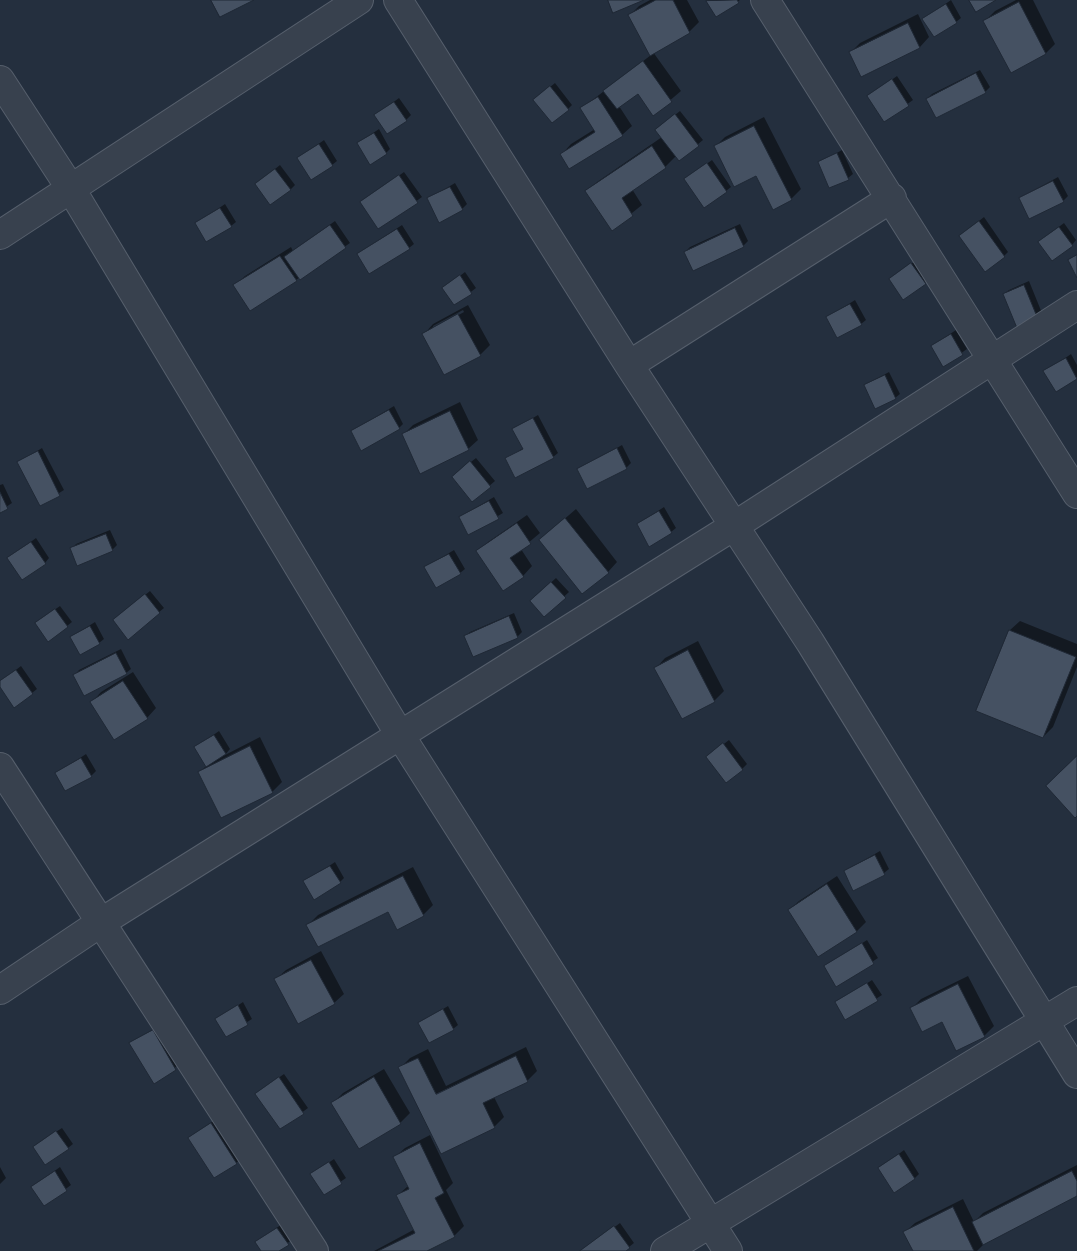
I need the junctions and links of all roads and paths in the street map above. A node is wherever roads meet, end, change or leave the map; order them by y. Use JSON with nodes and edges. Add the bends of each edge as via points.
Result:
{"nodes":[{"id":1,"x":359,"y":0,"type":"edge"},
{"id":2,"x":398,"y":0,"type":"edge"},
{"id":3,"x":766,"y":0,"type":"edge"},
{"id":4,"x":0,"y":80,"type":"edge"},
{"id":5,"x":70,"y":189,"type":"junction"},
{"id":6,"x":892,"y":198,"type":"junction"},
{"id":7,"x":0,"y":235,"type":"edge"},
{"id":8,"x":1077,"y":305,"type":"edge"},
{"id":9,"x":993,"y":359,"type":"junction"},
{"id":10,"x":629,"y":365,"type":"junction"},
{"id":11,"x":1077,"y":494,"type":"edge"},
{"id":12,"x":734,"y":526,"type":"junction"},
{"id":13,"x":400,"y":735,"type":"junction"},
{"id":14,"x":0,"y":767,"type":"edge"},
{"id":15,"x":100,"y":923,"type":"junction"},
{"id":16,"x":0,"y":990,"type":"edge"},
{"id":17,"x":1077,"y":1001,"type":"edge"},
{"id":18,"x":1045,"y":1022,"type":"junction"},
{"id":19,"x":1077,"y":1074,"type":"edge"},
{"id":20,"x":711,"y":1223,"type":"junction"},
{"id":21,"x":314,"y":1251,"type":"edge"},
{"id":22,"x":665,"y":1251,"type":"edge"},
{"id":23,"x":728,"y":1251,"type":"edge"}],
"edges":[{"from":1,"to":5,"type":"street"},
{"from":2,"to":10,"type":"street"},
{"from":3,"to":6,"type":"street"},
{"from":4,"to":5,"type":"street"},
{"from":5,"to":7,"type":"street"},
{"from":5,"to":13,"type":"street"},
{"from":6,"to":9,"type":"street"},
{"from":6,"to":10,"type":"street"},
{"from":8,"to":9,"type":"street"},
{"from":9,"to":11,"type":"street"},
{"from":9,"to":12,"type":"street"},
{"from":10,"to":12,"type":"street"},
{"from":12,"to":13,"type":"street"},
{"from":12,"to":18,"type":"street","via":[[815,650]]},
{"from":13,"to":15,"type":"street"},
{"from":13,"to":20,"type":"street"},
{"from":14,"to":15,"type":"street"},
{"from":15,"to":16,"type":"street"},
{"from":15,"to":21,"type":"street"},
{"from":17,"to":18,"type":"street"},
{"from":18,"to":19,"type":"street"},
{"from":18,"to":20,"type":"street"},
{"from":20,"to":22,"type":"street"},
{"from":20,"to":23,"type":"street"}]}
